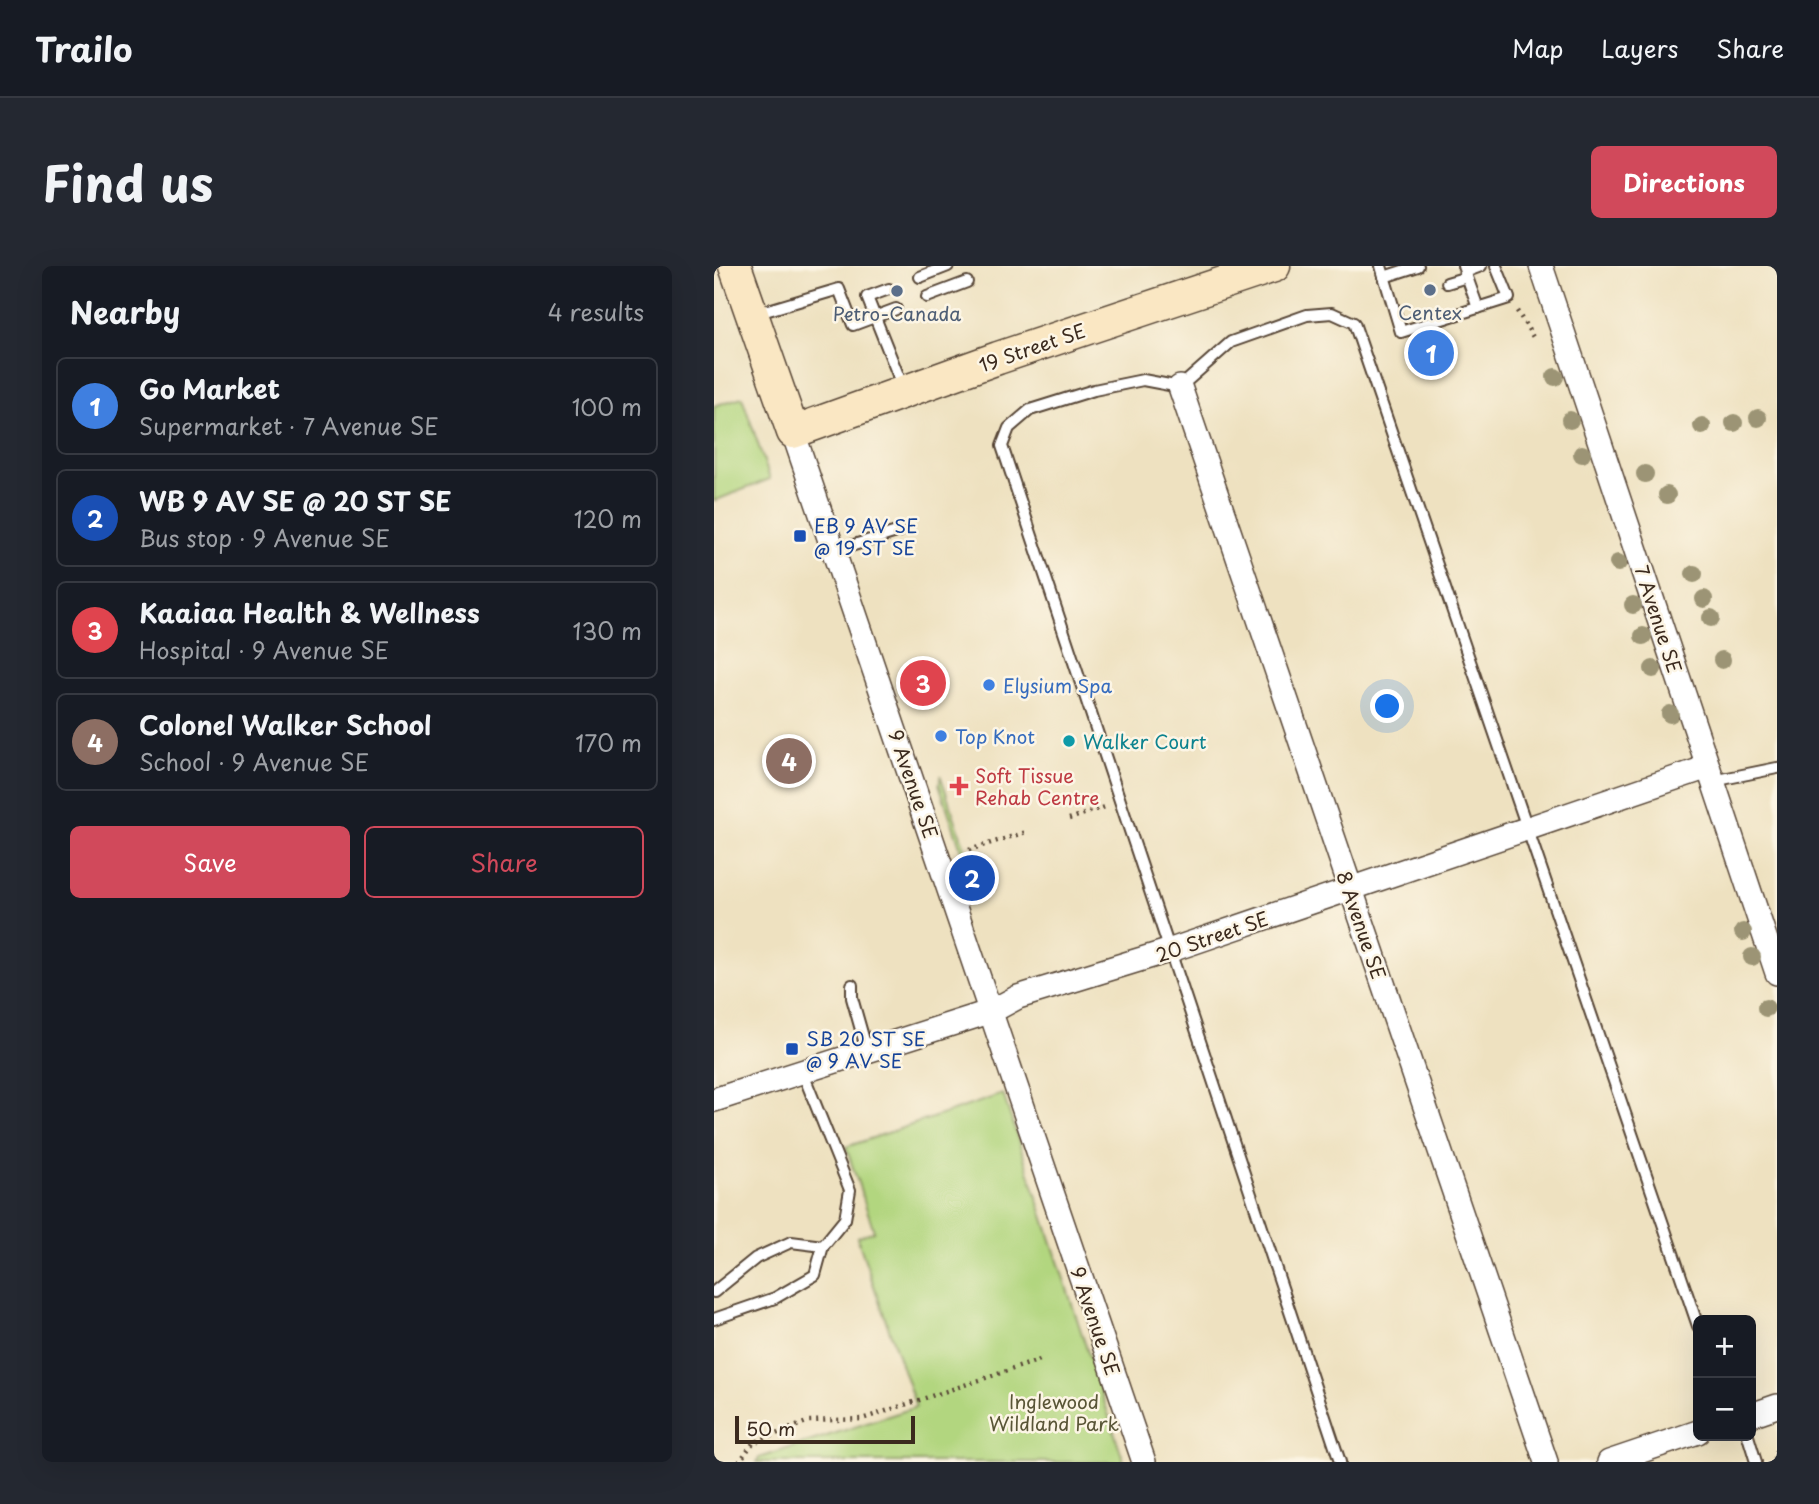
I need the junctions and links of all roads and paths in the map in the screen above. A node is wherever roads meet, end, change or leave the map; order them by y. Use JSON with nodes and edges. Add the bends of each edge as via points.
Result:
{"nodes":[{"id":1,"x":735,"y":266,"type":"edge"},
{"id":2,"x":948,"y":266,"type":"edge"},
{"id":3,"x":1274,"y":266,"type":"edge"},
{"id":4,"x":1418,"y":266,"type":"edge"},
{"id":5,"x":1481,"y":266,"type":"edge"},
{"id":6,"x":1496,"y":266,"type":"edge"},
{"id":7,"x":1541,"y":266,"type":"edge"},
{"id":8,"x":1382,"y":271,"type":"edge"},
{"id":9,"x":1465,"y":272,"type":"edge"},
{"id":10,"x":920,"y":277,"type":"dead end"},
{"id":11,"x":967,"y":282,"type":"dead end"},
{"id":12,"x":1447,"y":283,"type":"dead end"},
{"id":13,"x":889,"y":289,"type":"dead end"},
{"id":14,"x":927,"y":297,"type":"dead end"},
{"id":15,"x":1405,"y":298,"type":"dead end"},
{"id":16,"x":1509,"y":298,"type":"junction"},
{"id":17,"x":1392,"y":302,"type":"junction"},
{"id":18,"x":1478,"y":308,"type":"junction"},
{"id":19,"x":896,"y":309,"type":"dead end"},
{"id":20,"x":752,"y":315,"type":"junction"},
{"id":21,"x":875,"y":318,"type":"junction"},
{"id":22,"x":1533,"y":337,"type":"dead end"},
{"id":23,"x":1180,"y":387,"type":"junction"},
{"id":24,"x":904,"y":391,"type":"junction"},
{"id":25,"x":793,"y":432,"type":"junction"},
{"id":26,"x":900,"y":531,"type":"dead end"},
{"id":27,"x":834,"y":551,"type":"junction"},
{"id":28,"x":1777,"y":768,"type":"edge"},
{"id":29,"x":1711,"y":774,"type":"junction"},
{"id":30,"x":1120,"y":803,"type":"junction"},
{"id":31,"x":1069,"y":819,"type":"dead end"},
{"id":32,"x":1529,"y":828,"type":"junction"},
{"id":33,"x":1026,"y":832,"type":"dead end"},
{"id":34,"x":969,"y":850,"type":"dead end"},
{"id":35,"x":1350,"y":889,"type":"junction"},
{"id":36,"x":1168,"y":951,"type":"junction"},
{"id":37,"x":1777,"y":973,"type":"edge"},
{"id":38,"x":852,"y":985,"type":"dead end"},
{"id":39,"x":992,"y":1011,"type":"junction"},
{"id":40,"x":867,"y":1051,"type":"junction"},
{"id":41,"x":803,"y":1071,"type":"junction"},
{"id":42,"x":714,"y":1100,"type":"edge"},
{"id":43,"x":823,"y":1246,"type":"junction"},
{"id":44,"x":714,"y":1292,"type":"edge"},
{"id":45,"x":1694,"y":1315,"type":"edge"},
{"id":46,"x":714,"y":1319,"type":"edge"},
{"id":47,"x":1040,"y":1360,"type":"dead end"},
{"id":48,"x":1777,"y":1406,"type":"edge"},
{"id":49,"x":1756,"y":1413,"type":"edge"},
{"id":50,"x":1693,"y":1434,"type":"edge"},
{"id":51,"x":1750,"y":1441,"type":"edge"},
{"id":52,"x":1777,"y":1446,"type":"edge"},
{"id":53,"x":739,"y":1462,"type":"edge"},
{"id":54,"x":1144,"y":1462,"type":"edge"},
{"id":55,"x":1340,"y":1462,"type":"edge"},
{"id":56,"x":1546,"y":1462,"type":"edge"},
{"id":57,"x":1609,"y":1462,"type":"edge"},
{"id":58,"x":1756,"y":1462,"type":"edge"},
{"id":59,"x":1774,"y":1462,"type":"edge"}],
"edges":[{"from":1,"to":20,"type":"main road","name":"9 Avenue SE"},
{"from":2,"to":10,"type":"lane"},
{"from":3,"to":24,"type":"main road","name":"19 Street SE"},
{"from":4,"to":8,"type":"lane"},
{"from":5,"to":9,"type":"lane"},
{"from":6,"to":16,"type":"lane"},
{"from":7,"to":29,"type":"street","name":"7 Avenue SE"},
{"from":8,"to":17,"type":"lane"},
{"from":9,"to":12,"type":"lane"},
{"from":9,"to":18,"type":"lane"},
{"from":11,"to":14,"type":"lane"},
{"from":13,"to":21,"type":"lane","via":[[867,298]]},
{"from":15,"to":17,"type":"lane"},
{"from":16,"to":18,"type":"lane"},
{"from":16,"to":22,"type":"path"},
{"from":17,"to":18,"type":"lane","via":[[1401,332]]},
{"from":19,"to":21,"type":"lane"},
{"from":20,"to":21,"type":"lane","via":[[839,289],[853,325]]},
{"from":20,"to":25,"type":"main road","name":"9 Avenue SE"},
{"from":21,"to":24,"type":"lane"},
{"from":23,"to":30,"type":"lane","via":[[1143,380],[1030,410],[1009,428],[1002,446]]},
{"from":23,"to":32,"type":"lane","via":[[1231,342],[1307,315],[1332,313],[1354,323]]},
{"from":23,"to":35,"type":"street","name":"8 Avenue SE"},
{"from":24,"to":25,"type":"main road","name":"19 Street SE"},
{"from":25,"to":27,"type":"street","name":"9 Avenue SE"},
{"from":26,"to":27,"type":"lane"},
{"from":27,"to":39,"type":"street","name":"9 Avenue SE"},
{"from":28,"to":29,"type":"lane"},
{"from":29,"to":32,"type":"street","name":"20 Street SE"},
{"from":29,"to":37,"type":"street","name":"7 Avenue SE"},
{"from":30,"to":31,"type":"path"},
{"from":30,"to":36,"type":"lane"},
{"from":32,"to":35,"type":"street","name":"20 Street SE"},
{"from":32,"to":45,"type":"lane"},
{"from":33,"to":34,"type":"path"},
{"from":35,"to":36,"type":"street","name":"20 Street SE"},
{"from":35,"to":56,"type":"street","name":"8 Avenue SE"},
{"from":36,"to":39,"type":"street","name":"20 Street SE","via":[[1018,998]]},
{"from":36,"to":55,"type":"lane"},
{"from":38,"to":40,"type":"lane"},
{"from":39,"to":40,"type":"street","name":"20 Street SE"},
{"from":39,"to":54,"type":"street","name":"9 Avenue SE"},
{"from":40,"to":41,"type":"street","name":"20 Street SE"},
{"from":41,"to":42,"type":"street","name":"20 Street SE"},
{"from":41,"to":43,"type":"lane","via":[[850,1190],[845,1219]]},
{"from":43,"to":44,"type":"lane","via":[[791,1242],[756,1258]]},
{"from":43,"to":46,"type":"lane","via":[[815,1275],[775,1298]]},
{"from":47,"to":53,"type":"path","via":[[862,1419],[809,1421],[753,1443]]},
{"from":48,"to":49,"type":"street"},
{"from":50,"to":57,"type":"street"},
{"from":51,"to":58,"type":"lane"},
{"from":52,"to":59,"type":"path"}]}
